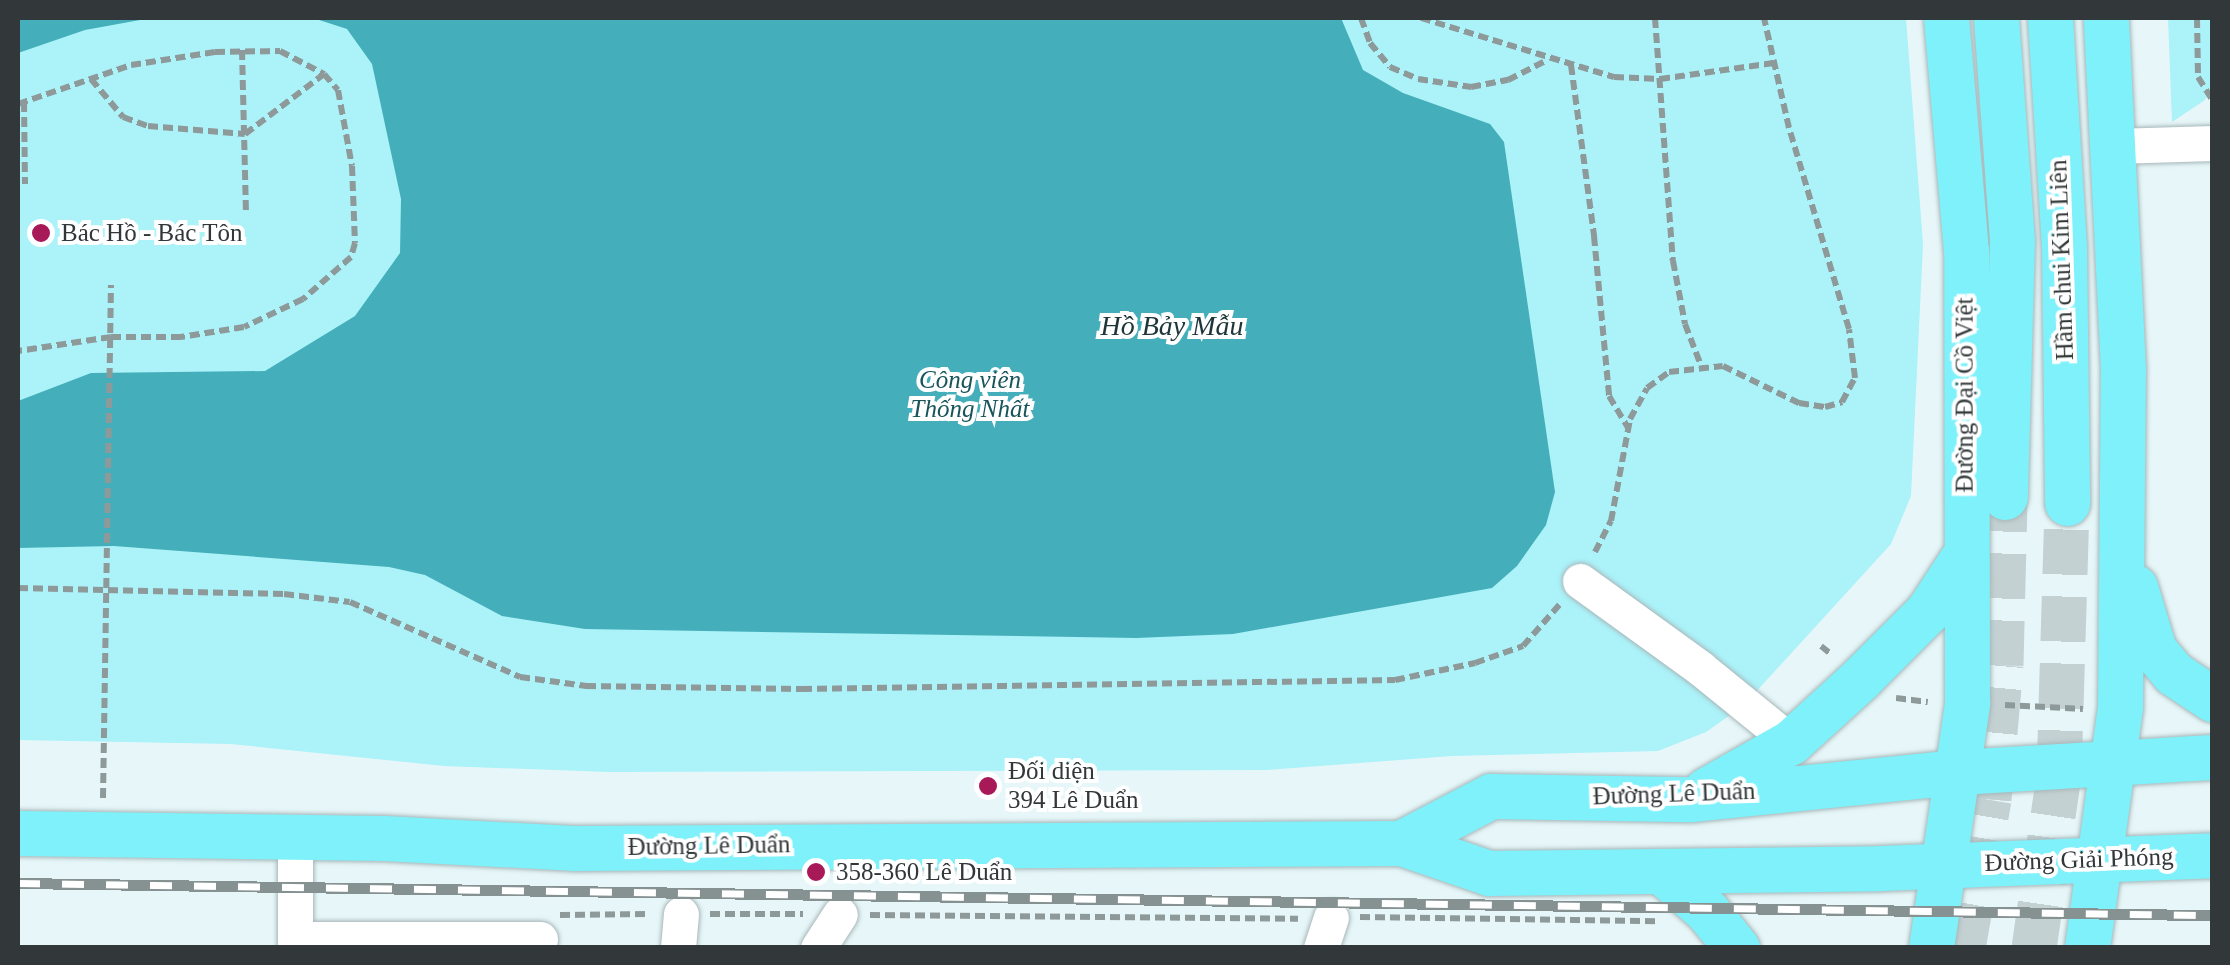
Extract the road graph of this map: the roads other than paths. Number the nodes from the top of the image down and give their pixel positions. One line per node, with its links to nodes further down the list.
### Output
1 (1946, 18): 10 (main road, Đường Đại Cồ Việt)
2 (1996, 18): 7 (main road, Hầm chui Kim Liên)
3 (2050, 18): 8 (main road, Hầm chui Kim Liên)
4 (2106, 18): 6 (main road)
5 (2212, 143): 6 (street)
6 (2115, 146): 9 (main road)
7 (2005, 498)
8 (2066, 503)
9 (2121, 516): 12 (main road); 15 (main road)
10 (1964, 556): 13 (main road); 16 (main road, Đường Đại Cồ Việt)
11 (1580, 581): 13 (street)
12 (2212, 699)
13 (1790, 742): 17 (main road)
14 (2212, 757): 15 (main road)
15 (2115, 765): 16 (main road); 22 (main road)
16 (1958, 772): 17 (main road, Đường Lê Duẩn); 23 (main road, Đường Đại Cồ Việt)
17 (1691, 799): 20 (main road, Đường Lê Duẩn)
18 (18, 834): 19 (main road, Đường Lê Duẩn)
19 (294, 836): 20 (main road, Đường Lê Duẩn); 28 (street)
20 (1401, 843): 24 (main road, Đường Lê Duẩn)
21 (2212, 855): 22 (main road, Đường Giải Phóng)
22 (2101, 862): 23 (main road, Đường Giải Phóng); 31 (main road)
23 (1945, 866): 24 (main road, Đường Lê Duẩn); 30 (main road, Đường Đại Cồ Việt)
24 (1661, 870): 27 (main road)
25 (840, 914): 29 (street)
26 (541, 934): 28 (street)
27 (1727, 935)
28 (294, 943)
29 (818, 948)
30 (1931, 948)
31 (2086, 948)

